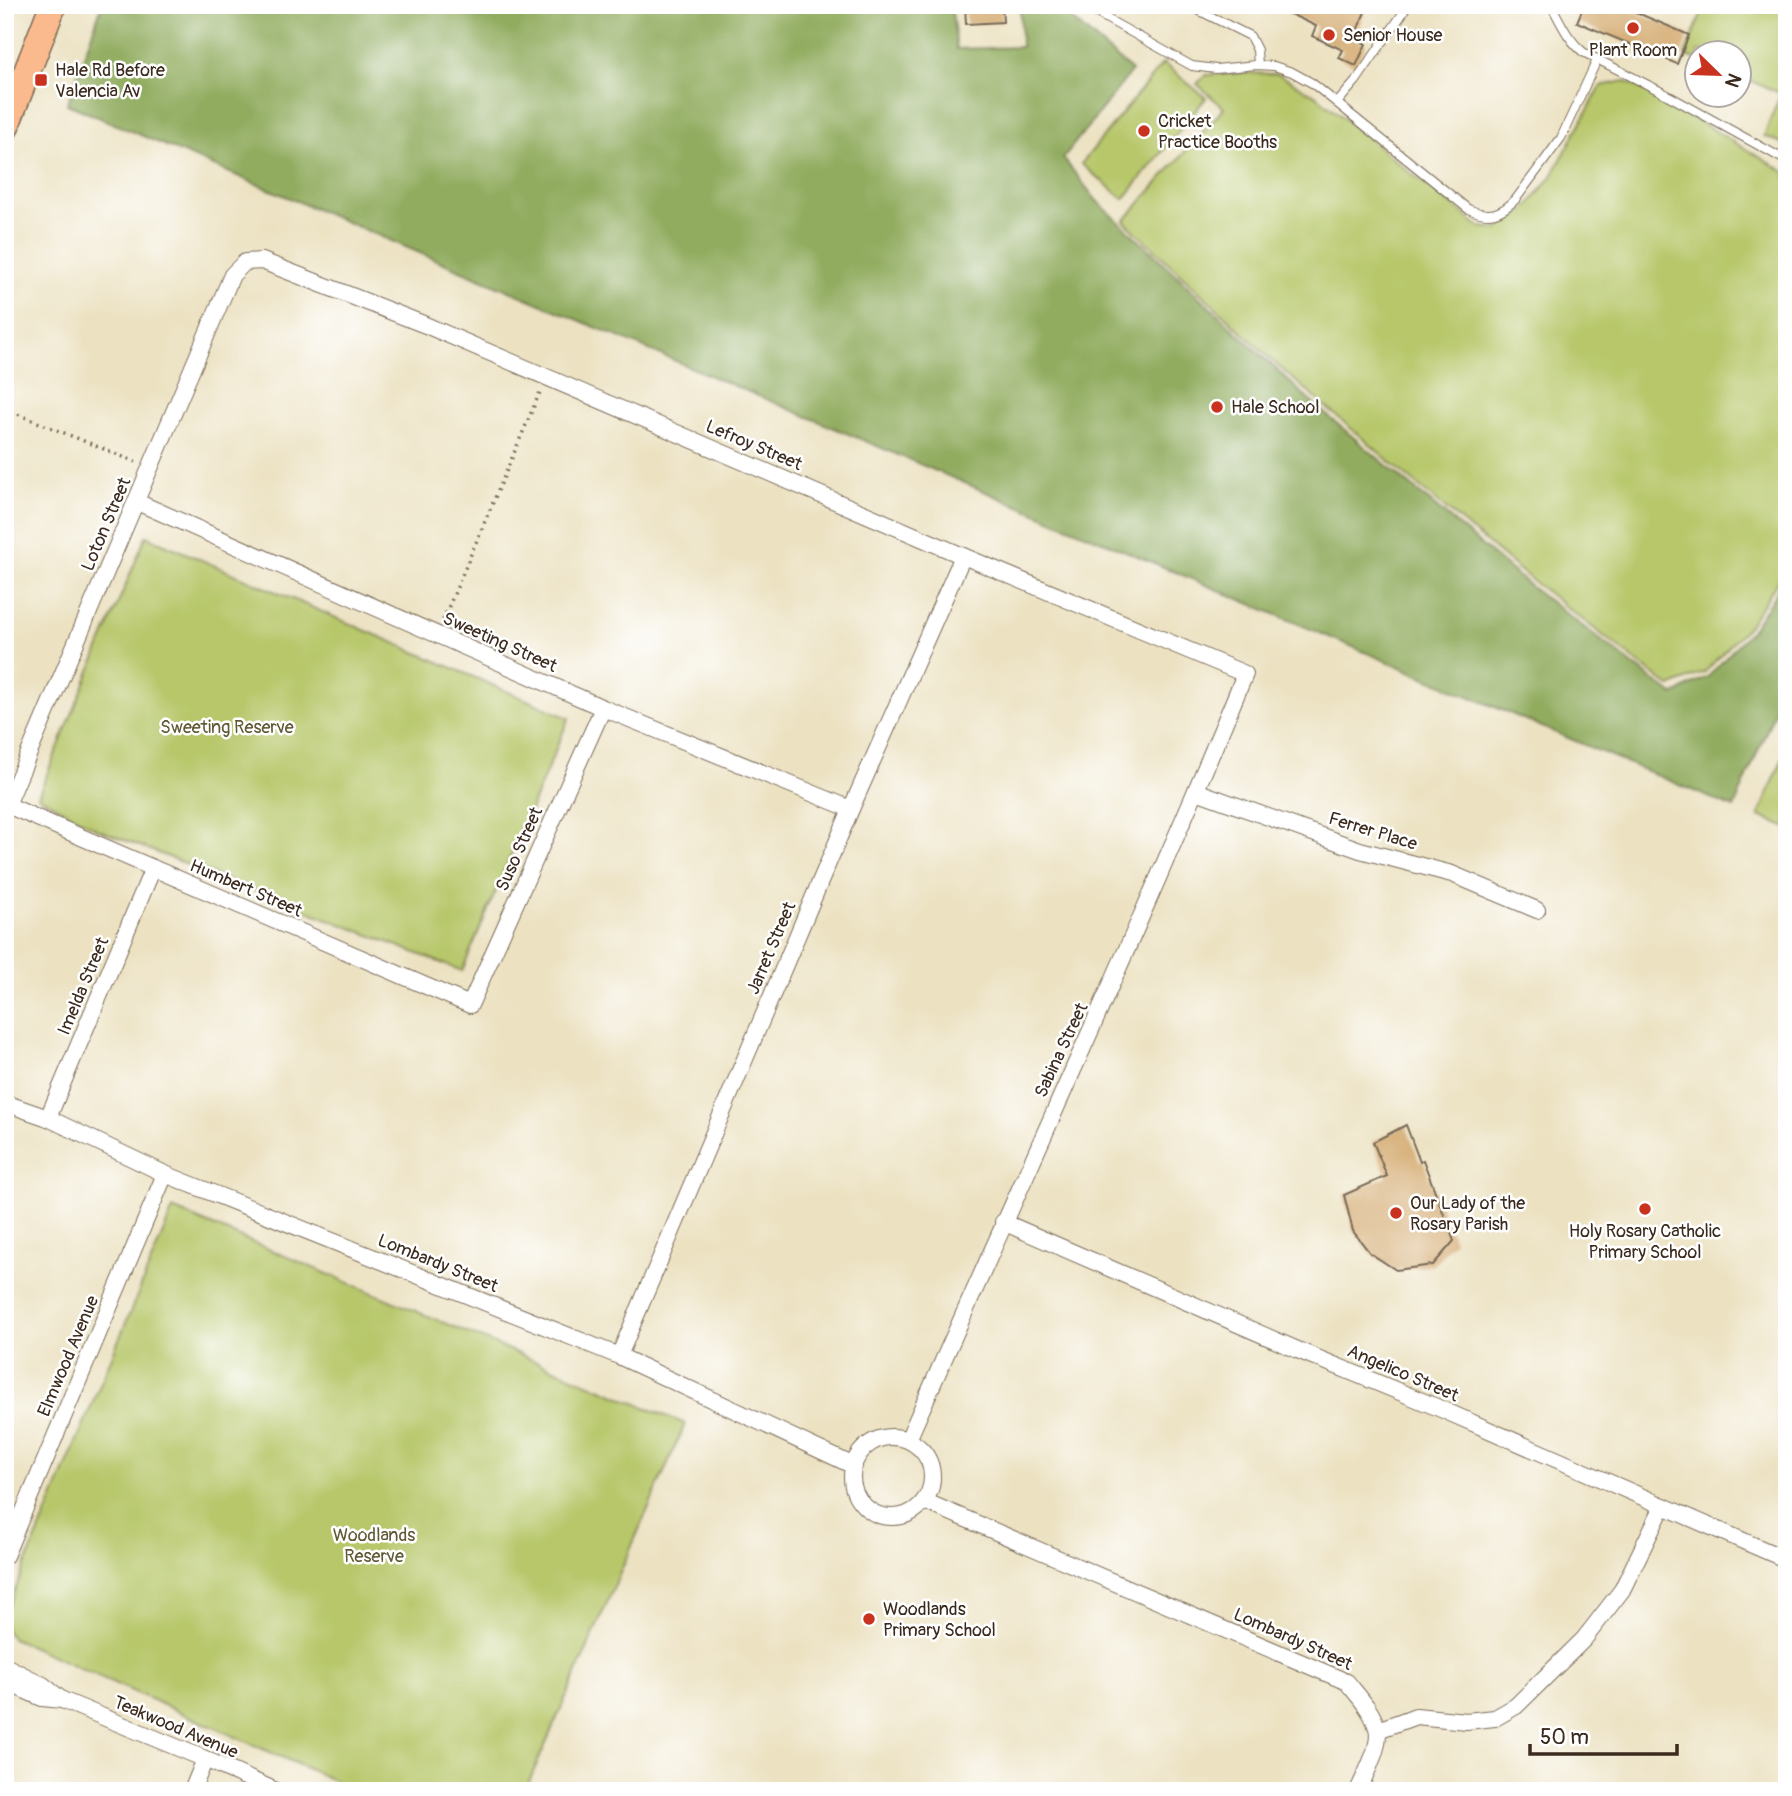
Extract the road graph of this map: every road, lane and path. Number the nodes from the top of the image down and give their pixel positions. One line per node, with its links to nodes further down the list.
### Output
1 (53, 5): 9 (main road)
2 (1082, 5): 7 (lane)
3 (1188, 5): 7 (lane)
4 (1406, 5): 8 (lane)
5 (1551, 5): 6 (lane)
6 (1597, 60): 8 (lane); 10 (lane)
7 (1258, 65): 8 (lane)
8 (1337, 103)
9 (5, 128)
10 (1787, 161)
11 (245, 262): 12 (street, Lefroy Street); 14 (street, Loton Street)
12 (545, 376): 16 (street, Lefroy Street); 17 (path)
13 (5, 409): 14 (path)
14 (151, 468): 15 (street, Loton Street)
15 (137, 502): 17 (street, Sweeting Street); 21 (street, Loton Street)
16 (963, 555): 18 (street, Lefroy Street); 22 (street, Jarret Street)
17 (437, 635): 19 (street, Sweeting Street)
18 (1245, 674): 20 (street, Sabina Street)
19 (603, 708): 22 (street, Sweeting Street); 25 (street, Suso Street)
20 (1196, 791): 24 (street, Ferrer Place); 29 (street, Sabina Street)
21 (8, 805): 23 (street, Humbert Street)
22 (851, 809): 30 (street, Jarret Street)
23 (153, 868): 25 (street, Humbert Street); 27 (street, Imelda Street)
24 (1537, 910)
25 (470, 1005)
26 (5, 1103): 27 (street, Lombardy Street)
27 (48, 1118): 28 (street, Lombardy Street)
28 (165, 1174): 30 (street, Lombardy Street); 35 (street, Elmwood Avenue)
29 (1003, 1222): 31 (street, Sabina Street); 34 (street, Angelico Street)
30 (619, 1356): 32 (street, Lombardy Street)
31 (908, 1440): 32 (street); 33 (street)
32 (854, 1466): 33 (street)
33 (925, 1501): 40 (street, Lombardy Street)
34 (1663, 1506): 36 (street, Angelico Street); 40 (street)
35 (6, 1554)
36 (1787, 1560)
37 (5, 1666): 39 (street, Teakwood Avenue)
38 (5, 1685): 39 (street, Teakwood Avenue)
39 (62, 1700): 41 (street, Teakwood Avenue)
40 (1378, 1730): 44 (street)
41 (205, 1759): 42 (street); 43 (street, Teakwood Avenue)
42 (191, 1791)
43 (276, 1791)
44 (1358, 1791)

